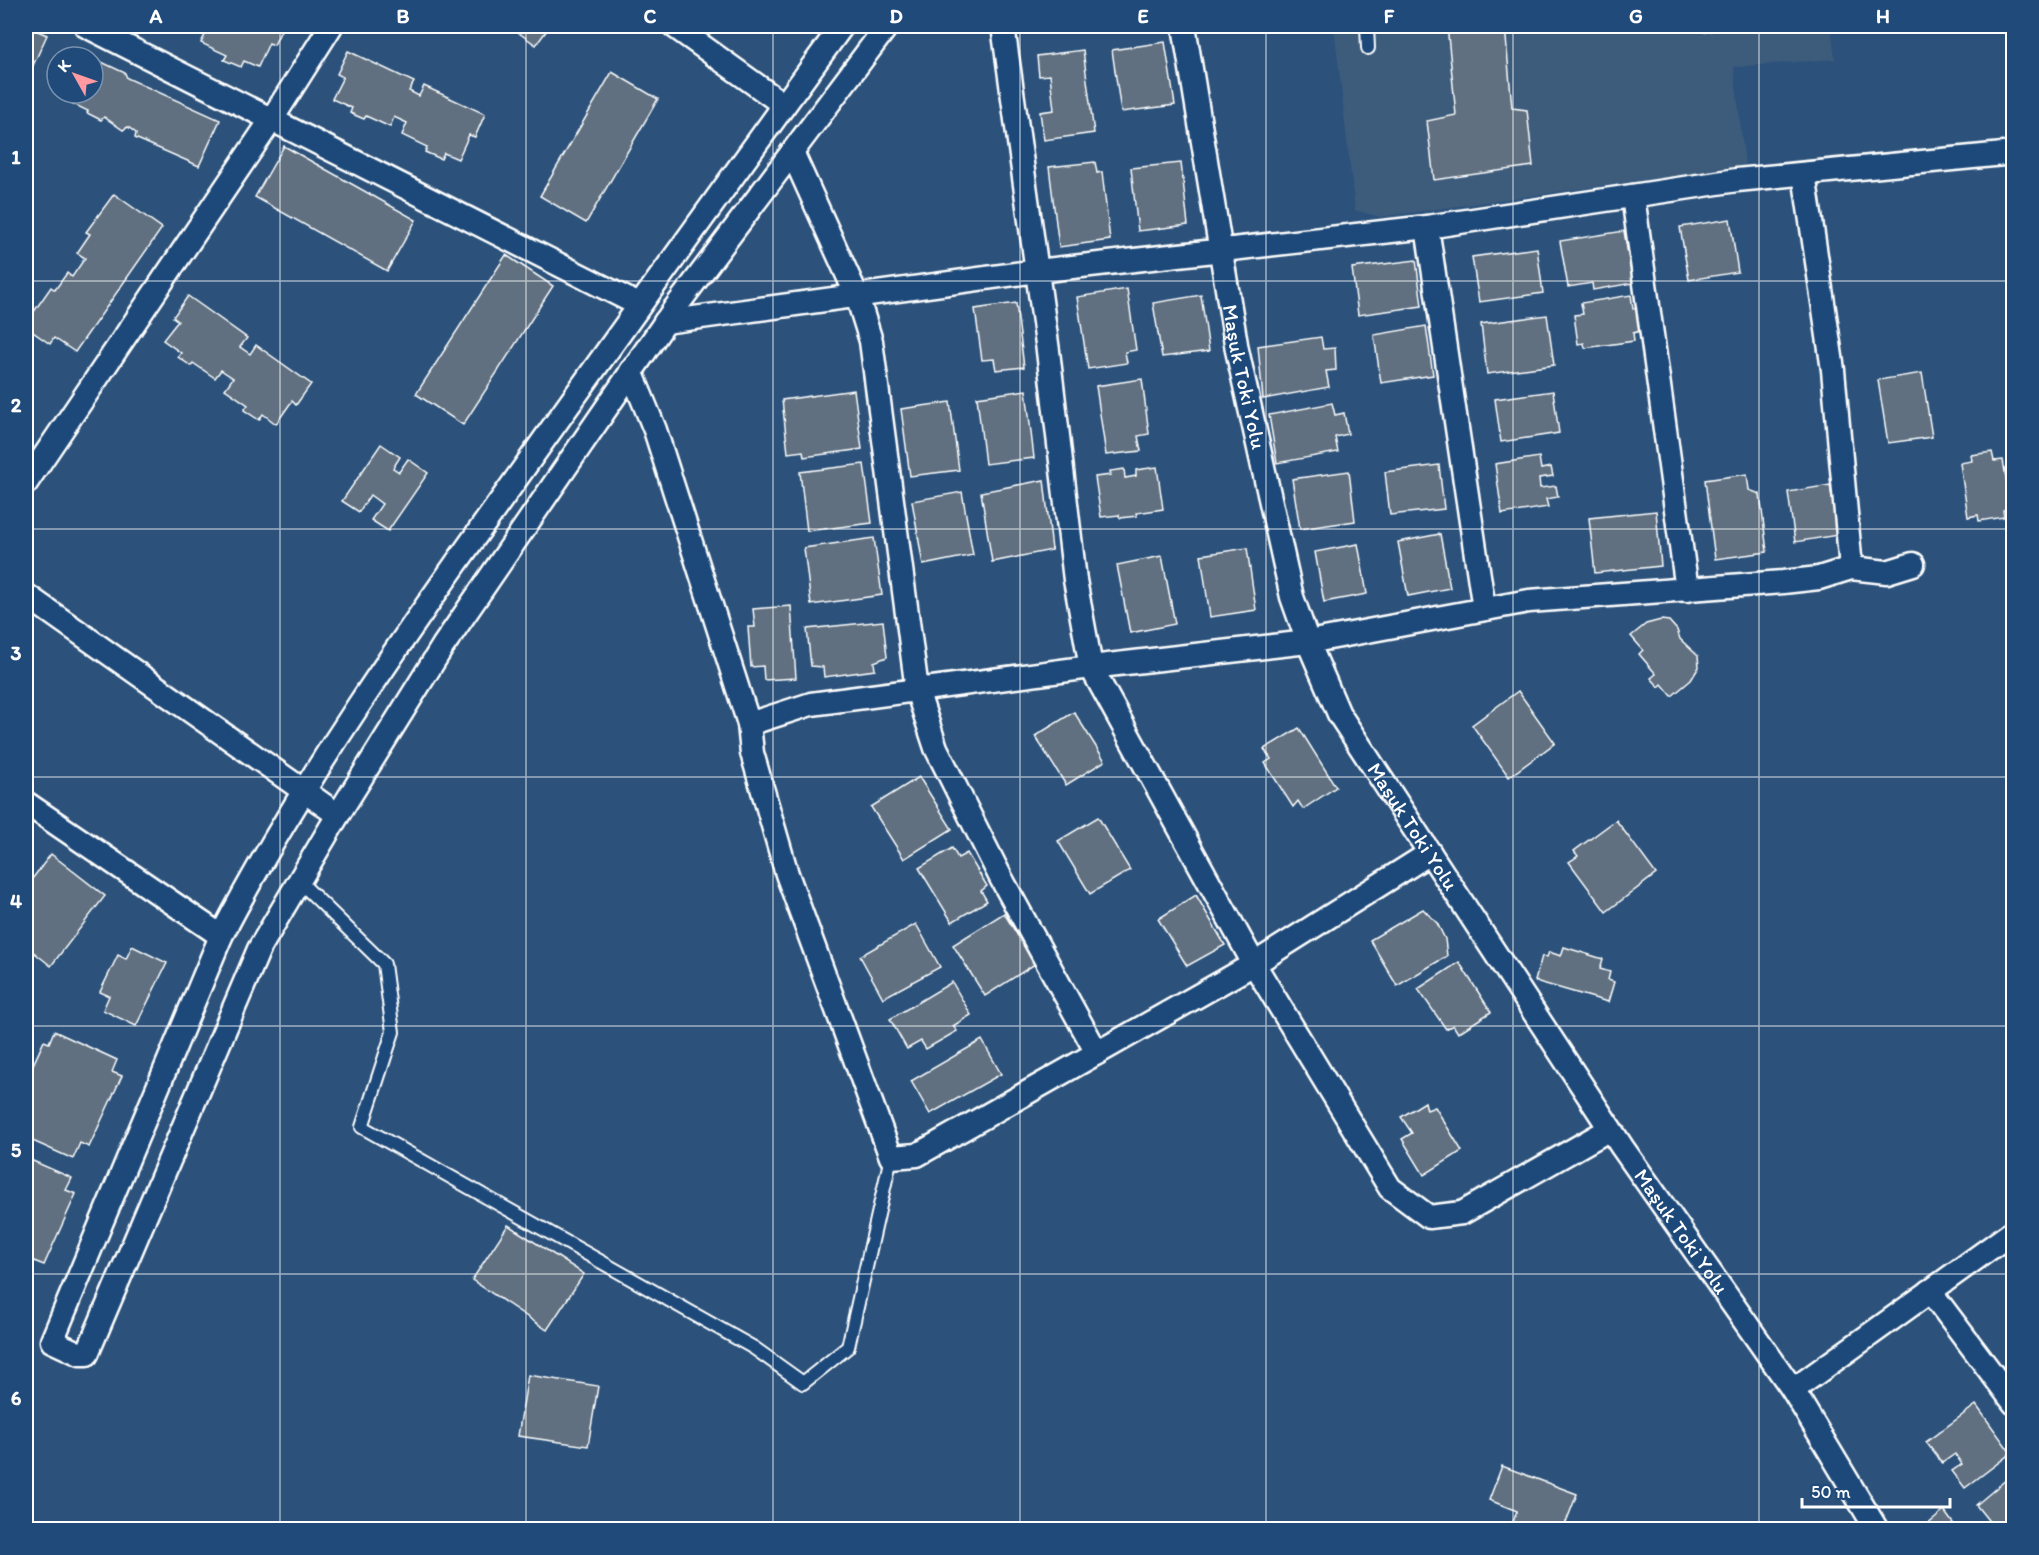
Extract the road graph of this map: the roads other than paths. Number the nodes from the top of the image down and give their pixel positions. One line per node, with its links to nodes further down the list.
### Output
1 (86, 26): 11 (street)
2 (331, 26): 11 (street)
3 (674, 26): 10 (street)
4 (842, 26): 10 (street)
5 (886, 26): 12 (street)
6 (1003, 26): 18 (street)
7 (1184, 26): 17 (street, Maşuk Toki Yolu)
8 (1367, 26): 9 (lane)
9 (1368, 48)
10 (784, 105): 20 (street)
11 (272, 119): 20 (street); 23 (street)
12 (792, 152): 19 (street); 21 (street)
13 (2013, 153): 14 (street)
14 (1804, 174): 15 (street); 25 (street)
15 (1633, 196): 16 (street); 26 (street)
16 (1427, 227): 17 (street); 28 (street)
17 (1220, 249): 18 (street); 29 (street, Maşuk Toki Yolu)
18 (1037, 271): 19 (street); 30 (street)
19 (857, 296): 21 (street); 31 (street)
20 (639, 305): 33 (street)
21 (665, 322): 22 (street)
22 (632, 371): 32 (street); 35 (street)
23 (26, 483)
24 (1913, 564): 25 (street)
25 (1851, 568): 26 (street)
26 (1687, 590): 28 (street)
27 (26, 595): 33 (street)
28 (1484, 609): 29 (street)
29 (1308, 642): 30 (street); 36 (street, Maşuk Toki Yolu)
30 (1090, 667): 31 (street); 39 (street)
31 (917, 690): 32 (street); 40 (street)
32 (749, 724): 42 (street)
33 (304, 791): 35 (street); 38 (street)
34 (26, 803): 38 (street)
35 (338, 815): 37 (street)
36 (1430, 853): 39 (street); 41 (street, Maşuk Toki Yolu)
37 (299, 881): 38 (street); 42 (lane)
38 (221, 936)
39 (1254, 964): 40 (street); 41 (street)
40 (1097, 1053): 42 (street)
41 (1610, 1129): 45 (street, Maşuk Toki Yolu)
42 (891, 1157)
43 (2013, 1231): 44 (street)
44 (1930, 1291): 45 (street); 46 (street)
45 (1792, 1390): 47 (street, Maşuk Toki Yolu)
46 (2013, 1403)
47 (1877, 1530)

